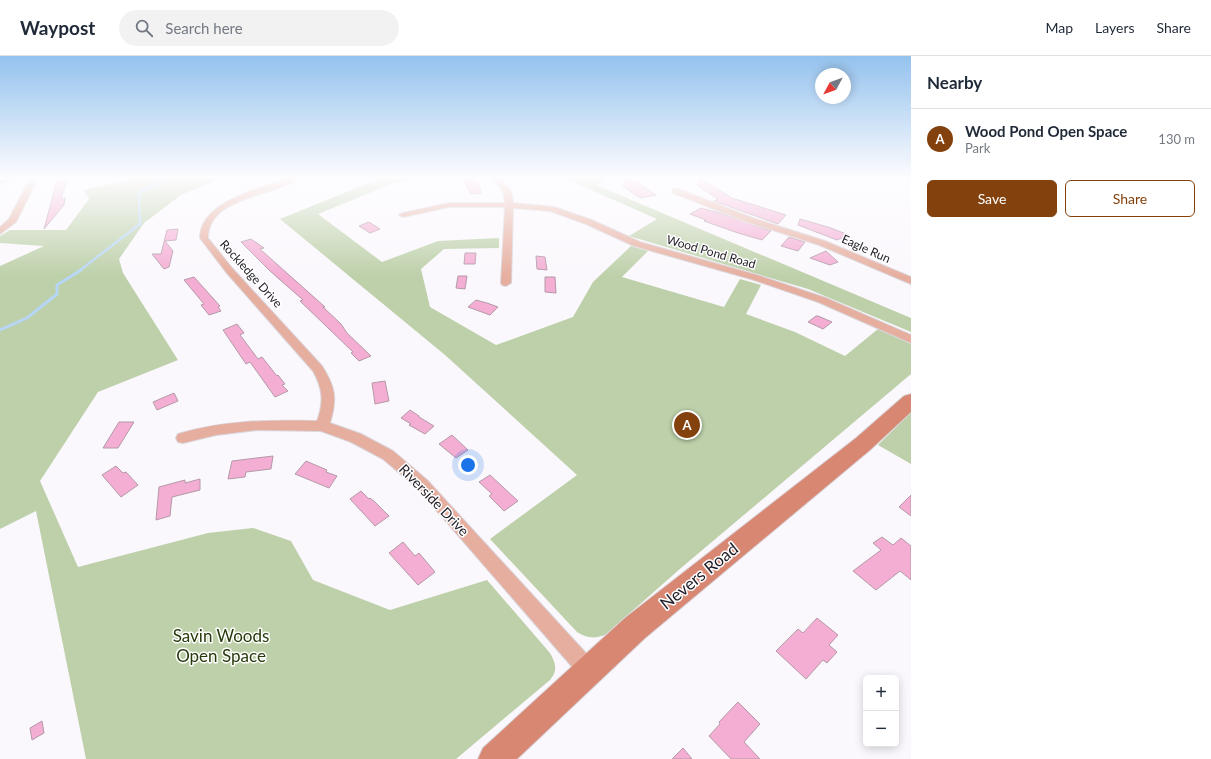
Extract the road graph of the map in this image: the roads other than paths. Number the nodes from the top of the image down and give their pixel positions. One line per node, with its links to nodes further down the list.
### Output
1 (18, 211): 8 (street)
2 (218, 211): 13 (street, Rockledge Drive)
3 (422, 211): 7 (street, Wood Pond Road)
4 (509, 211): 10 (street)
5 (555, 211): 11 (street, Wood Pond Road)
6 (727, 211): 9 (street, Eagle Run)
7 (403, 215)
8 (0, 231)
9 (911, 281)
10 (506, 284)
11 (911, 339)
12 (911, 401): 15 (street, Nevers Road)
13 (322, 426): 14 (street, Riverside Drive); 15 (street, Riverside Drive)
14 (183, 438)
15 (588, 670): 16 (street, Nevers Road)
16 (494, 759)

